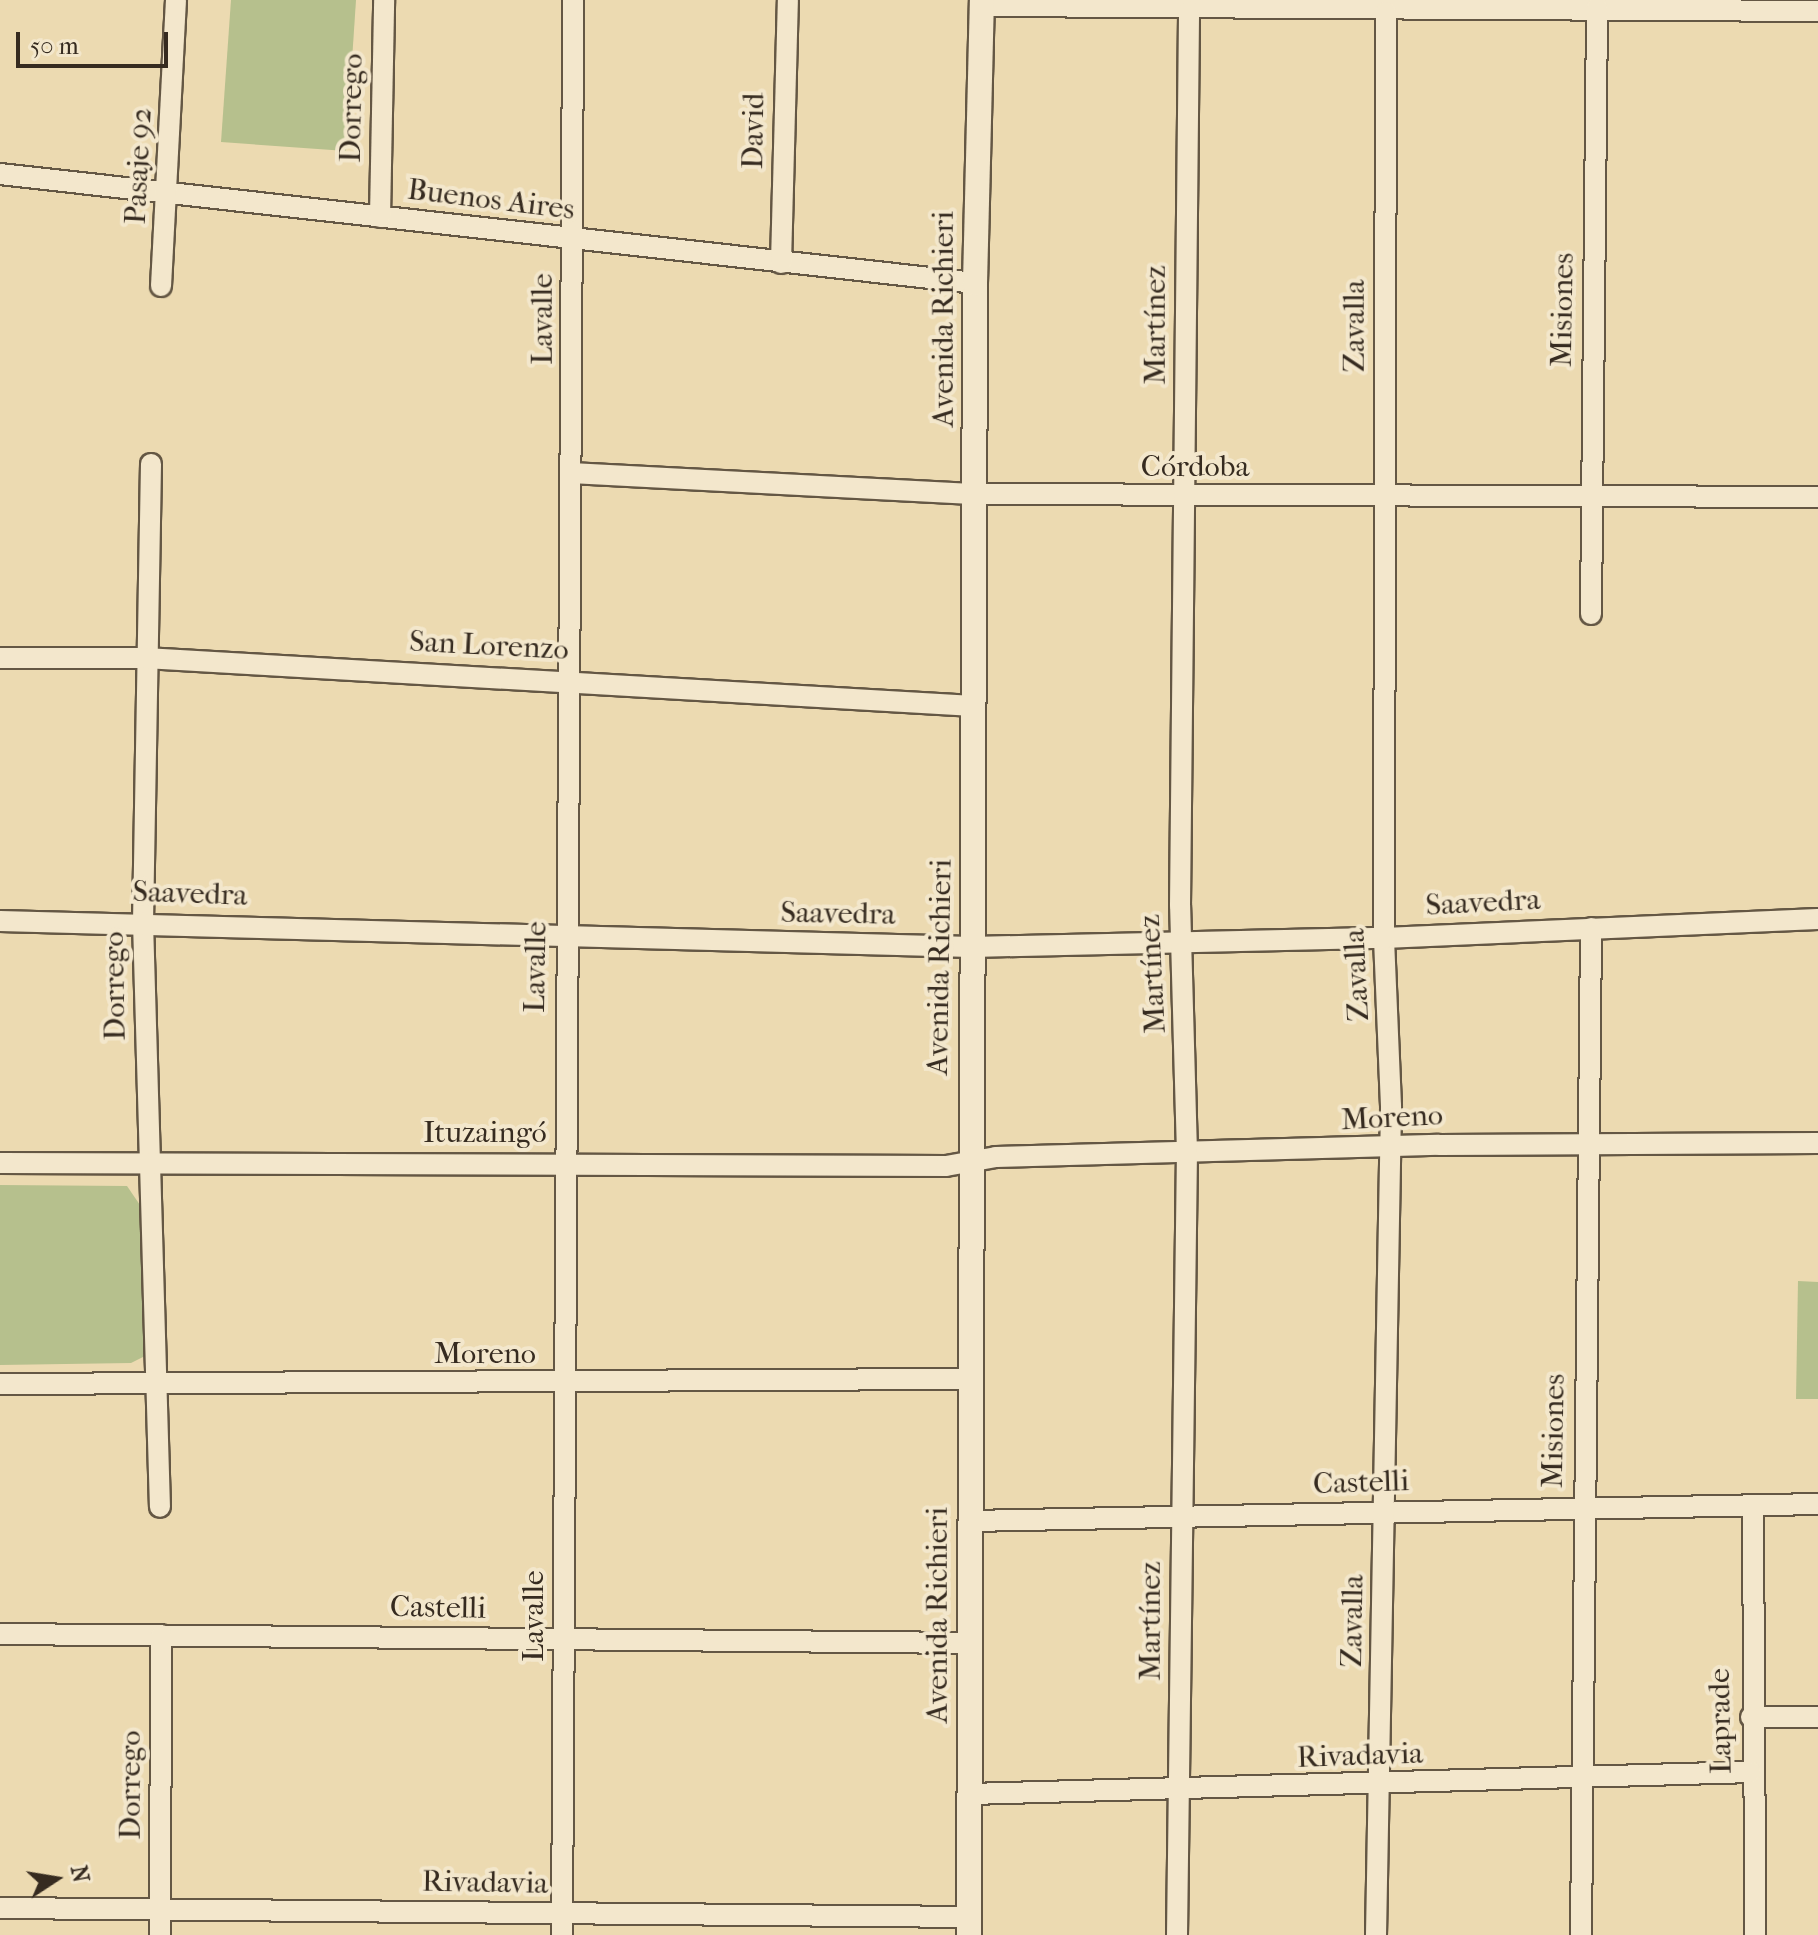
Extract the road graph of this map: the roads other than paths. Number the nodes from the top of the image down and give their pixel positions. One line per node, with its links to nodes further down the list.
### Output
1 (176, 0): 11 (street, Pasaje 92)
2 (384, 0): 12 (street, Dorrego)
3 (573, 0): 13 (street, Lavalle)
4 (788, 0): 14 (street, David)
5 (982, 3): 7 (street); 15 (street, Avenida Richieri)
6 (1597, 7): 8 (street); 9 (street); 23 (street, Misiones)
7 (1189, 11): 9 (street); 20 (street, Martínez)
8 (1818, 11)
9 (1386, 12): 21 (street, Zavalla)
10 (0, 174): 11 (street, Buenos Aires)
11 (170, 193): 12 (street, Buenos Aires); 16 (street, Pasaje 92)
12 (380, 217): 13 (street, Buenos Aires)
13 (573, 240): 14 (street, Buenos Aires); 18 (street, Lavalle)
14 (781, 263): 15 (street, Buenos Aires)
15 (975, 283): 19 (street, Avenida Richieri)
16 (161, 286)
17 (151, 464): 26 (street, Dorrego)
18 (571, 473): 19 (street, Córdoba); 27 (street, Lavalle)
19 (976, 494): 20 (street, Córdoba); 28 (street, Avenida Richieri)
20 (1185, 497): 21 (street, Córdoba); 35 (street, Martínez)
21 (1384, 497): 23 (street, Córdoba); 34 (street, Zavalla)
22 (1818, 497): 23 (street, Córdoba)
23 (1590, 498): 24 (street, Misiones)
24 (1591, 614)
25 (0, 658): 26 (street, San Lorenzo)
26 (145, 658): 27 (street, San Lorenzo); 31 (street, Dorrego)
27 (571, 680): 28 (street, San Lorenzo); 33 (street, Lavalle)
28 (974, 706): 36 (street, Avenida Richieri)
29 (1818, 919): 32 (street, Saavedra)
30 (0, 921): 31 (street, Saavedra)
31 (143, 922): 33 (street, Saavedra); 42 (street, Dorrego)
32 (1591, 928): 34 (street, Saavedra); 38 (street, Misiones)
33 (566, 938): 36 (street, Saavedra); 43 (street, Lavalle)
34 (1384, 938): 35 (street, Saavedra); 39 (street, Zavalla)
35 (1182, 941): 36 (street, Saavedra); 40 (street, Martínez)
36 (972, 947): 44 (street, Avenida Richieri)
37 (1818, 1143): 38 (street, Moreno)
38 (1591, 1144): 39 (street, Moreno); 52 (street, Misiones)
39 (1389, 1150): 40 (street, Moreno); 53 (street, Zavalla)
40 (1187, 1153): 44 (street, Moreno); 54 (street, Martínez)
41 (0, 1163): 42 (street, Ituzaingó)
42 (149, 1163): 43 (street, Ituzaingó); 48 (street, Dorrego)
43 (564, 1163): 44 (street, Ituzaingó); 46 (street, Lavalle)
44 (969, 1163): 45 (street, Avenida Richieri)
45 (970, 1379): 46 (street, Moreno); 55 (street, Avenida Richieri)
46 (562, 1383): 48 (street, Moreno); 58 (street, Lavalle)
47 (0, 1384): 48 (street, Moreno)
48 (156, 1384): 51 (street, Dorrego)
49 (1818, 1504): 50 (street, Castelli)
50 (1753, 1506): 52 (street, Castelli); 60 (street, Laprade)
51 (160, 1507)
52 (1582, 1508): 53 (street, Castelli); 63 (street, Misiones)
53 (1385, 1512): 54 (street, Castelli); 64 (street, Zavalla)
54 (1181, 1518): 55 (street, Castelli); 65 (street, Martínez)
55 (971, 1521): 59 (street, Avenida Richieri)
56 (0, 1634): 57 (street, Castelli)
57 (161, 1635): 58 (street, Castelli); 68 (street, Dorrego)
58 (564, 1639): 59 (street, Castelli); 69 (street, Lavalle)
59 (970, 1643): 66 (street, Avenida Richieri)
60 (1751, 1717): 61 (street); 62 (street, Laprade)
61 (1818, 1717)
62 (1751, 1772): 63 (street, Rivadavia); 76 (street, Laprade)
63 (1582, 1777): 64 (street, Rivadavia); 75 (street, Misiones)
64 (1378, 1786): 65 (street, Rivadavia); 74 (street, Zavalla)
65 (1179, 1791): 66 (street, Rivadavia); 73 (street, Martínez)
66 (970, 1794): 70 (street, Avenida Richieri)
67 (0, 1908): 68 (street, Rivadavia)
68 (160, 1910): 69 (street, Rivadavia); 71 (street, Dorrego)
69 (563, 1914): 70 (street, Rivadavia); 72 (street, Lavalle)
70 (969, 1926)
71 (160, 1935)
72 (562, 1935)
73 (1177, 1935)
74 (1376, 1935)
75 (1581, 1935)
76 (1755, 1935)

